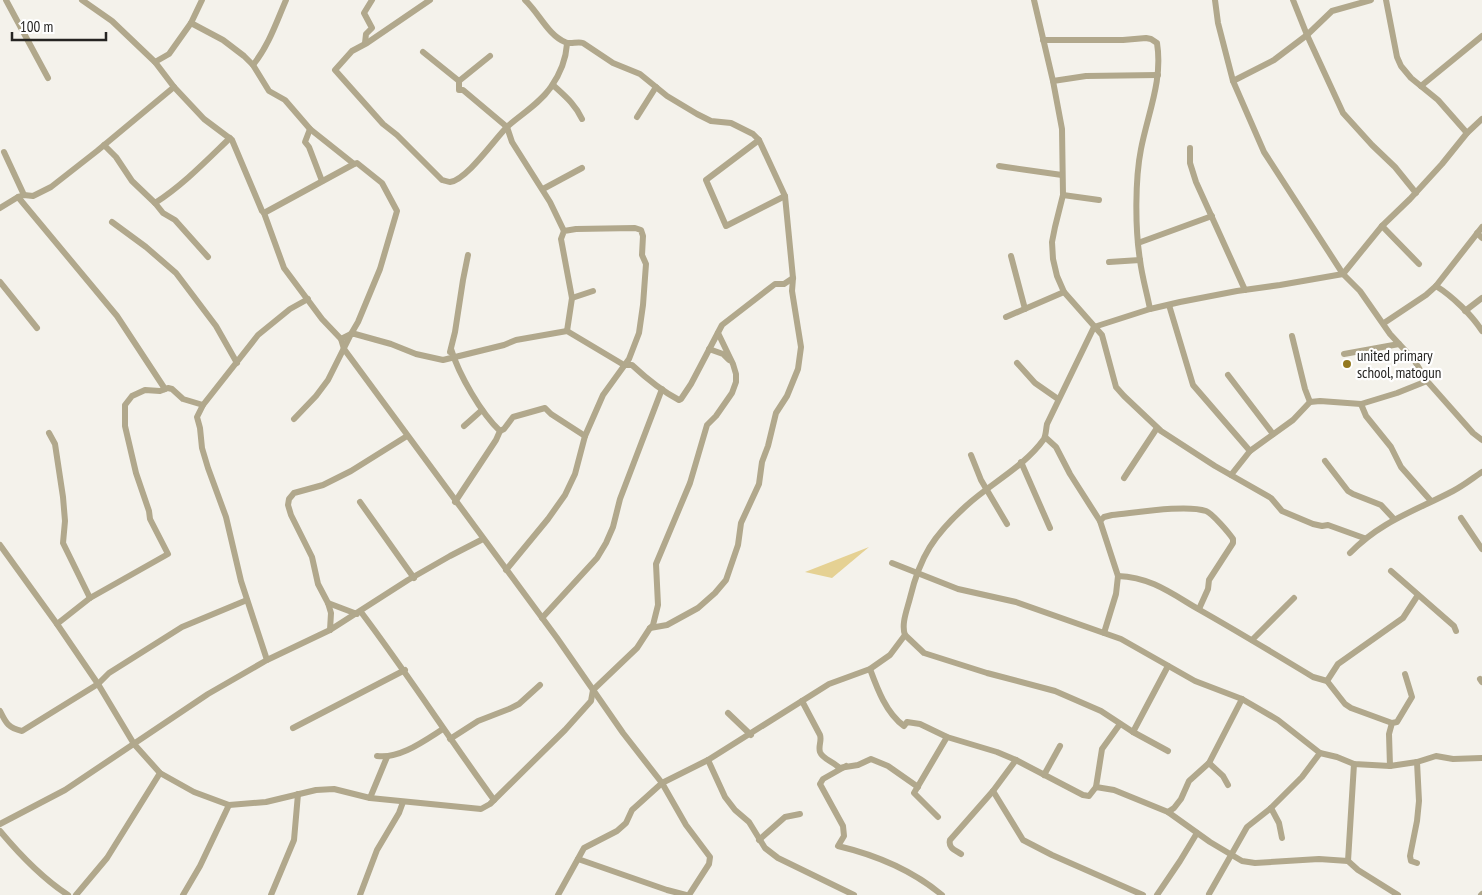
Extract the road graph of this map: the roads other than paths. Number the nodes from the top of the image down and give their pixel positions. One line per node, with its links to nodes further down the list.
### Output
1 (5, 0): 12 (street); 25 (street)
2 (202, 0): 14 (street)
3 (286, 0): 23 (street)
4 (372, 0): 18 (street)
5 (430, 0): 18 (street)
6 (525, 0): 19 (street)
7 (1034, 0): 17 (street)
8 (1215, 0): 28 (street)
9 (1293, 0): 15 (street)
10 (1371, 0): 15 (street)
11 (1386, 0): 30 (street)
12 (0, 1)
13 (86, 1): 22 (street)
14 (191, 23): 22 (street); 23 (street)
15 (1307, 34): 28 (street); 50 (street)
16 (1482, 36): 30 (street)
17 (1043, 40): 24 (street); 26 (street)
18 (365, 43): 36 (street)
19 (567, 44): 29 (street); 32 (street)
20 (423, 52): 27 (street)
21 (490, 56): 27 (street)
22 (155, 62): 31 (street)
23 (253, 65): 37 (street)
24 (1158, 75): 26 (street); 65 (street)
25 (48, 78)
26 (1053, 80): 47 (street)
27 (459, 81): 36 (street)
28 (1233, 81): 72 (street)
29 (553, 85): 34 (street); 36 (street)
30 (1421, 86): 38 (street)
31 (174, 87): 39 (street); 41 (street)
32 (656, 87): 33 (street); 40 (street)
33 (637, 117)
34 (582, 119)
35 (1482, 119): 38 (street)
36 (507, 127): 49 (street)
37 (310, 129): 44 (street); 48 (street)
38 (1467, 133): 50 (street)
39 (230, 138): 55 (street); 57 (street)
40 (759, 140): 53 (street); 53 (street)
41 (104, 145): 52 (street); 55 (street)
42 (1190, 148): 58 (street)
43 (4, 152): 52 (street)
44 (354, 164): 48 (street); 93 (street)
45 (999, 166): 47 (street)
46 (582, 168): 49 (street)
47 (1062, 175): 51 (street)
48 (322, 181): 57 (street)
49 (543, 189): 62 (street)
50 (1416, 193): 60 (street)
51 (1063, 195): 54 (street); 78 (street)
52 (21, 196): 56 (street); 110 (street)
53 (785, 196): 73 (street)
54 (1099, 200)
55 (155, 203): 68 (street)
56 (0, 208)
57 (264, 213): 81 (street)
58 (1212, 216): 65 (street); 76 (street)
59 (112, 222): 103 (street)
60 (1382, 226): 71 (street); 72 (street)
61 (1482, 227): 63 (street)
62 (564, 231): 79 (street); 105 (street)
63 (1477, 233): 64 (street); 75 (street)
64 (1482, 238)
65 (1138, 243): 69 (street)
66 (468, 255): 99 (street)
67 (1011, 256): 83 (street)
68 (208, 257)
69 (1140, 260): 70 (street); 84 (street)
70 (1109, 262)
71 (1419, 264)
72 (1343, 274): 76 (street); 87 (street)
73 (794, 278): 92 (street); 164 (street)
74 (0, 282): 89 (street)
75 (1436, 286): 85 (street); 87 (street)
76 (1244, 290): 82 (street)
77 (593, 291): 79 (street)
78 (1064, 292): 83 (street); 88 (street)
79 (572, 298): 90 (street)
80 (1482, 298): 85 (street)
81 (308, 299): 95 (street); 103 (street)
82 (1169, 305): 84 (street); 128 (street)
83 (1025, 309): 86 (street)
84 (1150, 309): 88 (street)
85 (1465, 311): 91 (street)
86 (1006, 317)
87 (1384, 323): 96 (street)
88 (1094, 327): 111 (street); 120 (street)
89 (37, 328)
90 (567, 331): 101 (street); 105 (street)
91 (1482, 331)
92 (718, 333): 98 (street); 106 (street)
93 (350, 334): 95 (street); 97 (street); 102 (street)
94 (1292, 336): 113 (street)
95 (340, 339): 97 (street)
96 (1399, 344): 100 (street); 108 (street)
97 (344, 349): 118 (street); 124 (street)
98 (709, 349): 106 (street); 109 (street)
99 (452, 350): 101 (street); 102 (street)
100 (1344, 354)
101 (454, 358): 102 (street); 116 (street)
102 (444, 360)
103 (237, 363): 115 (street)
104 (1017, 363): 111 (street)
105 (624, 365): 109 (street); 125 (street)
106 (734, 365): 164 (street)
107 (1228, 374): 123 (street)
108 (1427, 381): 114 (street); 127 (street)
109 (662, 388): 162 (street)
110 (165, 389): 112 (street); 156 (street)
111 (1058, 399): 126 (street)
112 (195, 402): 115 (street); 117 (street)
113 (1310, 402): 114 (street); 123 (street)
114 (1361, 404): 136 (street)
115 (203, 405): 117 (street)
116 (482, 410): 119 (street); 121 (street)
117 (198, 412): 158 (street)
118 (294, 419)
119 (464, 426)
120 (1157, 428): 133 (street); 134 (street)
121 (500, 431): 125 (street); 138 (street)
122 (49, 433): 156 (street)
123 (1273, 434): 128 (street)
124 (407, 436): 138 (street); 159 (street)
125 (585, 436): 150 (street)
126 (1045, 437): 131 (street); 141 (street)
127 (1482, 440)
128 (1250, 451): 133 (street)
129 (971, 455): 135 (street)
130 (1325, 461): 140 (street)
131 (1021, 462): 135 (street); 143 (street)
132 (1482, 472): 136 (street)
133 (1231, 475): 144 (street)
134 (1124, 478)
135 (987, 489): 142 (street); 152 (street)
136 (1431, 501): 140 (street)
137 (360, 502): 154 (street)
138 (455, 502): 145 (street)
139 (1461, 518): 147 (street)
140 (1394, 519): 144 (street)
141 (1100, 521): 153 (street); 160 (street)
142 (1007, 524)
143 (1050, 528)
144 (1364, 538): 148 (street)
145 (483, 539): 150 (street); 154 (street)
146 (0, 545): 163 (street)
147 (1482, 548)
148 (1350, 553)
149 (892, 563): 152 (street)
150 (506, 570): 162 (street)
151 (1391, 571): 155 (street)
152 (917, 572): 167 (street); 168 (street)
153 (1118, 576): 160 (street); 167 (street)
154 (414, 578): 161 (street)
155 (1418, 595): 166 (street); 175 (street)
156 (90, 598): 163 (street)
157 (1294, 598): 169 (street)
158 (247, 600): 170 (street); 176 (street)
159 (328, 603): 161 (street); 165 (street)
160 (1199, 609): 169 (street)
161 (359, 613): 165 (street); 173 (street)
162 (542, 618): 178 (street)
163 (57, 624): 176 (street)
164 (650, 628): 178 (street)
165 (330, 630): 170 (street)
166 (1456, 631)
167 (1104, 633): 171 (street)
168 (905, 635): 172 (street); 184 (street)
169 (1252, 640): 175 (street)
170 (267, 660): 191 (street)
171 (1168, 666): 179 (street); 187 (street)
172 (870, 669): 180 (street); 189 (street)
173 (404, 670): 185 (street); 186 (street)
174 (1405, 674): 183 (street)
175 (1327, 681): 183 (street)
176 (98, 684): 181 (street); 191 (street)
177 (540, 685): 190 (street)
178 (593, 690): 207 (street); 214 (street)
179 (1242, 699): 194 (street); 200 (street)
180 (802, 701): 188 (street); 203 (street)
181 (0, 711)
182 (728, 713): 188 (street)
183 (1392, 723): 204 (street)
184 (1120, 724): 187 (street); 210 (street)
185 (294, 728)
186 (443, 729): 190 (street); 196 (street)
187 (1133, 732): 193 (street)
188 (751, 735): 198 (street)
189 (947, 737): 199 (street); 209 (street)
190 (450, 739): 214 (street)
191 (134, 744): 205 (street); 221 (street)
192 (1060, 746): 206 (street)
193 (1168, 751)
194 (1320, 753): 202 (street); 217 (street)
195 (377, 756): 196 (street)
196 (387, 757): 213 (street)
197 (1482, 758): 201 (street)
198 (708, 760): 207 (street); 225 (street)
199 (1016, 760): 206 (street); 211 (street)
200 (1209, 762): 208 (street); 218 (street)
201 (1417, 762): 204 (street); 230 (street)
202 (1354, 764): 204 (street); 229 (street)
203 (846, 766): 209 (street); 242 (street)
204 (1390, 766)
205 (160, 773): 216 (street); 235 (street)
206 (1044, 775): 210 (street)
207 (662, 783): 228 (street); 240 (street)
208 (1228, 785)
209 (918, 787): 220 (street)
210 (1096, 787): 218 (street)
211 (993, 791): 226 (street); 243 (street)
212 (298, 794): 213 (street); 216 (street); 237 (street)
213 (370, 798): 215 (street)
214 (494, 800): 215 (street)
215 (403, 802): 238 (street)
216 (229, 805): 236 (street)
217 (1271, 808): 224 (street); 227 (street)
218 (1168, 812): 223 (street)
219 (800, 814): 225 (street)
220 (938, 817)
221 (0, 824)
222 (0, 832): 231 (street)
223 (1198, 833): 227 (street); 244 (street)
224 (1282, 838)
225 (759, 840): 241 (street)
226 (961, 854)
227 (1231, 855): 229 (street); 232 (street)
228 (578, 859): 239 (street); 240 (street)
229 (1348, 861): 245 (street)
230 (1417, 863)
231 (57, 888): 233 (street); 234 (street)
232 (1208, 894)
233 (53, 895)
234 (68, 895)
235 (76, 895)
236 (183, 895)
237 (271, 895)
238 (360, 895)
239 (558, 895)
240 (688, 895)
241 (854, 895)
242 (942, 895)
243 (1143, 895)
244 (1157, 895)
245 (1398, 895)

